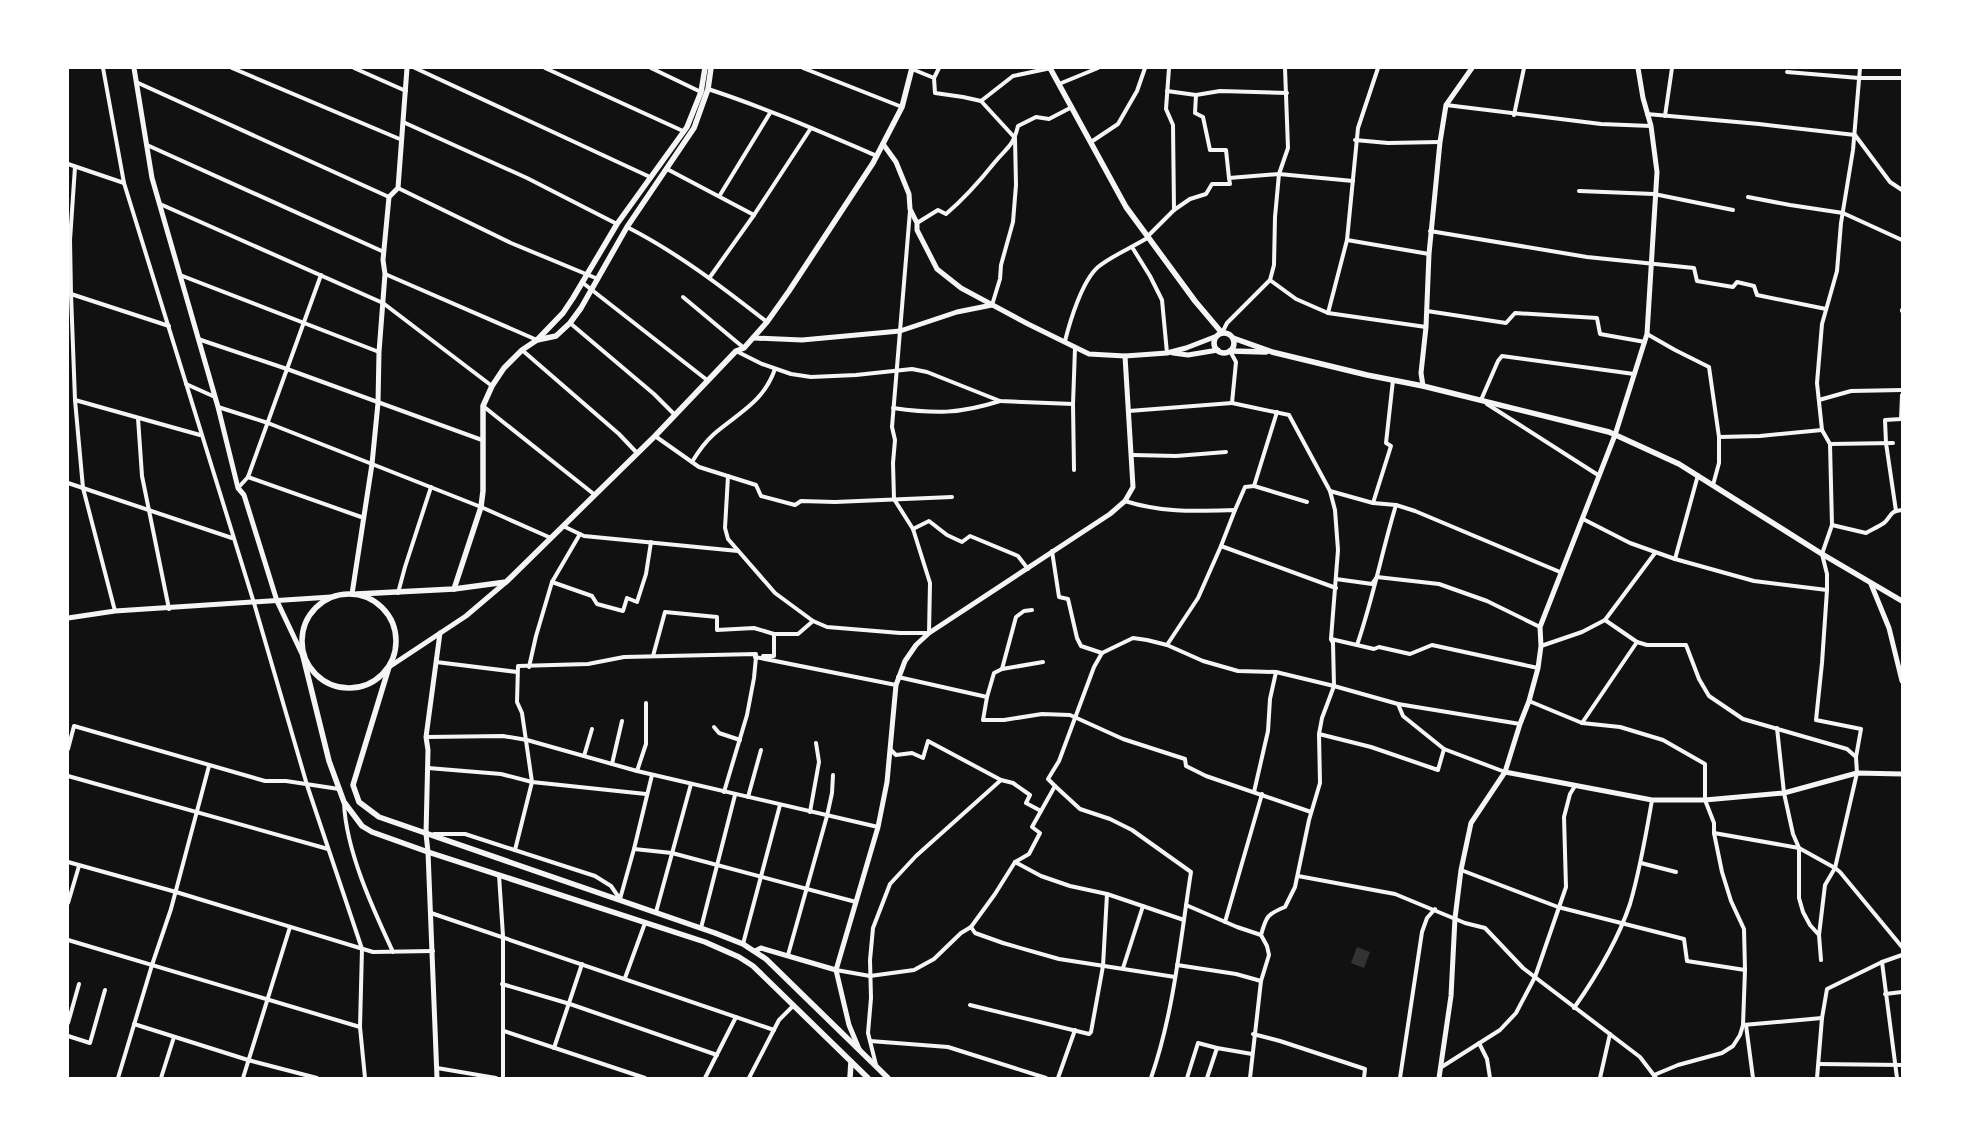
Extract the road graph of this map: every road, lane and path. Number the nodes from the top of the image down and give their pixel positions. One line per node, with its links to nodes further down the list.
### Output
1 (103, 68): 65 (street)
2 (134, 68): 29 (street)
3 (232, 68): 51 (street)
4 (354, 68): 32 (street)
5 (407, 68): 32 (street)
6 (415, 68): 62 (street)
7 (545, 68): 48 (street)
8 (651, 68): 34 (street)
9 (704, 68): 34 (main road)
10 (712, 68): 31 (main road)
11 (803, 68): 39 (street)
12 (912, 68): 26 (street); 39 (main road)
13 (939, 68): 26 (street)
14 (1050, 68): 30 (main road); 37 (street)
15 (1098, 68): 30 (street)
16 (1145, 68): 53 (street)
17 (1169, 68): 33 (street)
18 (1285, 68): 35 (street)
19 (1378, 68): 52 (street)
20 (1472, 68): 38 (street)
21 (1524, 68): 43 (street)
22 (1638, 68): 42 (street)
23 (1672, 68): 44 (street)
24 (1860, 68): 27 (street)
25 (1787, 72): 27 (street)
26 (934, 78): 37 (street)
27 (1859, 78): 28 (street); 49 (street)
28 (1902, 78)
29 (136, 82): 56 (street); 71 (street)
30 (1059, 84): 40 (main road)
31 (708, 89): 41 (street); 60 (main road)
32 (406, 91): 45 (street)
33 (1167, 91): 36 (street); 75 (street)
34 (701, 92): 48 (main road)
35 (1286, 93): 36 (street); 61 (street)
36 (1196, 95): 63 (street)
37 (981, 101): 50 (street)
38 (1446, 105): 43 (street); 54 (street)
39 (902, 107): 55 (main road)
40 (1072, 107): 50 (street); 53 (main road)
41 (770, 113): 47 (street); 70 (street)
42 (1647, 114): 44 (street); 46 (street)
43 (1514, 115): 46 (street)
44 (1665, 116): 49 (street)
45 (404, 122): 51 (street); 80 (street)
46 (1650, 126): 69 (street)
47 (811, 128): 57 (street); 78 (street)
48 (684, 131): 62 (main road)
49 (1855, 136): 67 (street); 77 (street)
50 (1015, 138): 79 (street); 103 (street)
51 (402, 140): 66 (street)
52 (1356, 140): 54 (street); 64 (street)
53 (1091, 142): 83 (main road)
54 (1440, 142): 82 (street)
55 (883, 144): 57 (main road); 74 (street)
56 (147, 145): 73 (street); 88 (street)
57 (877, 156): 107 (main road)
58 (68, 164): 59 (street)
59 (76, 167): 65 (street); 84 (street)
60 (667, 169): 70 (street); 81 (main road)
61 (1279, 174): 63 (street); 64 (street); 97 (street)
62 (650, 177): 80 (main road)
63 (1229, 178): 75 (street)
64 (1353, 181): 85 (street)
65 (124, 183): 110 (street)
66 (398, 188): 71 (street); 92 (street)
67 (1902, 190)
68 (1579, 191): 69 (street)
69 (1654, 194): 76 (street); 90 (street)
70 (720, 195): 78 (street)
71 (389, 197): 88 (street)
72 (1748, 197): 77 (street)
73 (160, 204): 93 (street); 94 (street)
74 (910, 209): 79 (street); 112 (street)
75 (1174, 210): 83 (street)
76 (1733, 210)
77 (1843, 213): 86 (street); 104 (street)
78 (754, 215): 95 (street)
79 (917, 223): 103 (street)
80 (618, 224): 92 (main road)
81 (627, 228): 95 (street); 96 (main road)
82 (1430, 231): 89 (street); 90 (street)
83 (1148, 237): 87 (street); 114 (main road)
84 (69, 239): 100 (street)
85 (1347, 240): 89 (street); 106 (street)
86 (1902, 240)
87 (1132, 247): 119 (street); 129 (street)
88 (385, 252): 91 (street)
89 (1428, 254): 105 (street)
90 (1652, 263): 104 (street); 113 (street)
91 (385, 274): 102 (street); 118 (street)
92 (588, 274): 96 (street); 98 (main road)
93 (180, 275): 108 (street); 115 (street)
94 (321, 275): 102 (street); 108 (street)
95 (710, 278): 107 (street)
96 (598, 279): 99 (main road)
97 (1270, 280): 106 (street); 114 (street)
98 (583, 283): 99 (street); 118 (main road)
99 (591, 290): 109 (main road); 135 (street)
100 (71, 294): 110 (street); 143 (street)
101 (683, 297): 121 (street)
102 (383, 304): 127 (street); 138 (street)
103 (992, 305): 112 (street); 119 (street)
104 (1826, 309): 145 (street)
105 (1427, 311): 111 (street); 120 (street)
106 (1328, 313): 111 (street)
107 (767, 322): 116 (main road)
108 (304, 323): 127 (street); 131 (street)
109 (570, 323): 118 (main road); 155 (street)
110 (169, 326): 137 (street)
111 (1426, 328): 139 (street)
112 (900, 331): 116 (street); 133 (street)
113 (1647, 334): 120 (street); 162 (street)
114 (1220, 335): 117 (main road); 124 (main road); 129 (street)
115 (198, 338): 131 (street); 142 (street)
116 (753, 338): 121 (main road)
117 (1233, 338): 126 (main road); 128 (main road)
118 (537, 340): 123 (main road)
119 (1065, 341): 122 (street)
120 (1645, 342): 134 (street)
121 (744, 348): 125 (main road)
122 (1075, 348): 130 (street); 149 (street)
123 (522, 350): 138 (main road); 168 (street)
124 (1218, 350): 126 (main road); 129 (street)
125 (736, 351): 132 (street); 135 (main road)
126 (1230, 351): 128 (main road); 148 (street)
127 (379, 352): 147 (street)
128 (1272, 352): 136 (main road)
129 (1167, 353): 130 (street)
130 (1125, 356): 153 (street)
131 (287, 369): 147 (street); 157 (street)
132 (775, 370): 133 (street); 170 (street)
133 (896, 370): 146 (street); 152 (street)
134 (1634, 374): 144 (street); 159 (street)
135 (707, 380): 155 (main road)
136 (1393, 380): 139 (main road); 189 (street)
137 (186, 384): 142 (street); 160 (street)
138 (492, 386): 150 (main road)
139 (1423, 386): 144 (main road)
140 (1902, 390): 145 (street)
141 (1902, 395): 164 (street)
142 (215, 397): 151 (street)
143 (75, 400): 156 (street); 180 (street)
144 (1481, 400): 159 (main road); 173 (street)
145 (1819, 400): 158 (street)
146 (1000, 401): 149 (street); 152 (street)
147 (378, 403): 163 (street); 171 (street)
148 (1232, 403): 153 (street); 154 (street)
149 (1072, 404): 172 (street)
150 (483, 406): 163 (main road); 184 (street)
151 (218, 407): 157 (street); 181 (street)
152 (893, 408): 186 (street)
153 (1129, 411): 169 (street)
154 (1277, 412): 179 (street); 183 (street)
155 (675, 415): 161 (main road)
156 (138, 418): 160 (street); 194 (street)
157 (268, 423): 171 (street); 175 (street)
158 (1822, 430): 162 (street); 166 (street)
159 (1615, 434): 173 (street); 174 (main road)
160 (200, 435): 202 (street)
161 (655, 436): 168 (main road); 170 (street)
162 (1719, 436): 178 (street)
163 (482, 440): 191 (main road)
164 (1886, 443): 165 (street); 166 (street); 195 (street)
165 (1893, 443)
166 (1830, 444): 198 (street)
167 (1226, 452): 169 (street)
168 (638, 453): 184 (main road)
169 (1133, 455): 187 (street)
170 (692, 462): 176 (street)
171 (372, 464): 182 (street); 196 (street)
172 (1074, 470)
173 (1598, 475): 197 (street)
174 (1698, 475): 178 (main road); 210 (street)
175 (248, 476): 181 (street); 196 (street)
176 (728, 476): 186 (street); 206 (street)
177 (68, 482): 180 (street)
178 (1713, 485): 209 (main road)
179 (1254, 486): 188 (street); 192 (street)
180 (83, 488): 194 (street); 229 (street)
181 (238, 488): 224 (street)
182 (431, 488): 191 (street); 221 (street)
183 (1330, 491): 189 (street); 214 (street)
184 (595, 495): 199 (main road)
185 (952, 497): 186 (street)
186 (894, 499): 200 (street)
187 (1125, 501): 192 (street); 207 (street)
188 (1306, 502)
189 (1373, 503): 190 (street)
190 (1396, 505): 212 (street); 213 (street)
191 (481, 507): 203 (street); 219 (main road)
192 (1235, 510): 205 (street)
193 (1902, 510): 195 (street)
194 (150, 511): 202 (street); 227 (street)
195 (1896, 511): 198 (street)
196 (364, 518): 222 (street)
197 (1583, 519): 208 (street); 212 (street)
198 (1832, 524): 209 (street)
199 (563, 526): 201 (street); 203 (main road)
200 (912, 529): 211 (street); 234 (street)
201 (580, 534): 204 (street); 216 (street)
202 (232, 538): 226 (street)
203 (551, 538): 215 (main road)
204 (651, 542): 206 (street); 216 (street)
205 (1221, 546): 218 (street); 239 (street)
206 (738, 551): 232 (street)
207 (1052, 551): 211 (street); 242 (street)
208 (1655, 553): 210 (street); 231 (street)
209 (1822, 554): 217 (main road); 220 (street)
210 (1675, 559): 220 (street)
211 (1028, 569): 234 (street)
212 (1560, 572): 233 (street)
213 (1377, 577): 214 (street); 233 (street); 240 (street)
214 (1336, 579): 218 (street)
215 (506, 582): 219 (main road); 235 (street)
216 (552, 582): 249 (street)
217 (1871, 584): 225 (main road); 255 (street)
218 (1336, 588): 237 (street)
219 (454, 589): 221 (main road)
220 (1827, 590): 279 (street)
221 (398, 593): 222 (main road)
222 (355, 594): 223 (main road); 248 (main road)
223 (330, 597): 224 (street); 243 (main road)
224 (277, 601): 226 (street); 243 (street)
225 (1902, 601)
226 (254, 603): 227 (street); 293 (street)
227 (169, 608): 229 (street)
228 (1032, 610): 251 (street)
229 (115, 611): 230 (street)
230 (68, 618)
231 (1605, 620): 238 (street); 241 (street)
232 (813, 621): 234 (street); 236 (street)
233 (1540, 627): 241 (street)
234 (929, 632): 254 (street)
235 (440, 633): 246 (street); 248 (street)
236 (774, 634): 244 (street); 245 (street)
237 (1331, 639): 240 (street); 257 (street)
238 (1637, 642): 264 (street); 267 (street)
239 (1167, 645): 242 (street); 253 (street)
240 (1357, 645): 250 (street)
241 (1541, 646): 250 (street)
242 (1102, 653): 262 (street)
243 (303, 656): 248 (main road); 296 (main road)
244 (653, 656): 245 (street); 249 (street)
245 (755, 657): 256 (street); 272 (street)
246 (436, 662): 252 (street); 270 (street)
247 (1043, 662): 251 (street)
248 (389, 667): 315 (main road)
249 (530, 667): 252 (street)
250 (1538, 668): 259 (street)
251 (1002, 669): 258 (street)
252 (517, 672): 271 (street)
253 (1276, 672): 257 (street); 298 (street)
254 (898, 677): 256 (street); 258 (street)
255 (1902, 681)
256 (896, 685): 275 (street)
257 (1334, 686): 261 (street); 269 (street)
258 (987, 697): 262 (street)
259 (1529, 701): 264 (street); 265 (street)
260 (646, 703): 283 (street)
261 (1398, 704): 265 (street); 277 (street)
262 (1075, 718): 294 (street); 298 (street)
263 (622, 721): 280 (street)
264 (1582, 723): 305 (street)
265 (1520, 724): 284 (street)
266 (714, 727): 272 (street)
267 (1777, 728): 279 (street); 299 (street)
268 (592, 730): 278 (street)
269 (1320, 734): 277 (street); 311 (street)
270 (426, 737): 271 (street); 282 (street)
271 (527, 740): 278 (street); 291 (street)
272 (740, 740): 297 (street)
273 (816, 743): 310 (street)
274 (68, 749): 281 (street)
275 (890, 749): 290 (street); 313 (street)
276 (762, 750): 303 (street)
277 (1444, 750): 284 (street)
278 (584, 756): 280 (street)
279 (1856, 757): 285 (street)
280 (612, 764): 283 (street)
281 (209, 766): 293 (street); 309 (street)
282 (428, 768): 291 (street); 315 (street)
283 (637, 771): 287 (street)
284 (1505, 772): 295 (street); 328 (street)
285 (1857, 773): 286 (street); 299 (street); 327 (street)
286 (1902, 774)
287 (652, 775): 292 (street); 300 (street)
288 (834, 775): 312 (street)
289 (68, 776): 309 (street)
290 (1001, 780): 308 (street); 374 (street)
291 (532, 782): 300 (street); 319 (street)
292 (691, 784): 297 (street); 321 (street)
293 (307, 785): 296 (street); 317 (street)
294 (1055, 786): 308 (street); 339 (street)
295 (1575, 786): 304 (street); 341 (street)
296 (339, 789): 306 (main road)
297 (724, 792): 302 (street)
298 (1254, 792): 301 (street)
299 (1784, 793): 305 (street); 316 (street)
300 (646, 794): 318 (street)
301 (1262, 794): 311 (street); 347 (street)
302 (735, 795): 303 (street); 326 (street)
303 (748, 798): 307 (street)
304 (1652, 800): 305 (street); 324 (street)
305 (1705, 800): 314 (street)
306 (344, 802): 320 (main road); 362 (street)
307 (780, 805): 310 (street); 331 (street)
308 (1041, 811): 323 (street)
309 (198, 812): 317 (street); 334 (street)
310 (810, 812): 312 (street)
311 (1311, 812): 332 (street)
312 (827, 816): 313 (street); 333 (street)
313 (878, 827): 337 (street)
314 (1714, 833): 316 (street); 373 (street)
315 (426, 834): 319 (street); 320 (street); 336 (main road)
316 (1799, 848): 327 (street); 354 (street)
317 (328, 849): 359 (street)
318 (634, 849): 321 (street); 336 (street)
319 (515, 850): 336 (street)
320 (428, 852): 330 (main road); 344 (street)
321 (672, 853): 326 (street); 343 (street)
322 (68, 862): 325 (street)
323 (1015, 862): 335 (street); 351 (street)
324 (1641, 863): 329 (street); 349 (street)
325 (79, 866): 334 (street); 338 (street)
326 (716, 866): 331 (street); 352 (street)
327 (1835, 868): 354 (street); 358 (street)
328 (1461, 870): 341 (street); 345 (street)
329 (1676, 872)
330 (500, 875): 348 (main road); 355 (street)
331 (761, 876): 333 (street); 357 (street)
332 (1298, 876): 342 (street); 353 (street)
333 (806, 888): 337 (street); 363 (street)
334 (176, 892): 350 (street); 369 (street)
335 (1107, 894): 340 (street); 370 (street)
336 (620, 899): 343 (main road)
337 (856, 902): 372 (street)
338 (68, 903)
339 (1186, 905): 346 (street); 347 (street)
340 (1143, 906): 346 (street); 371 (street)
341 (1558, 907): 349 (street); 376 (street)
342 (1434, 909): 345 (street); 439 (street)
343 (656, 912): 352 (main road)
344 (431, 913): 355 (street); 360 (street)
345 (1455, 918): 376 (street); 416 (street)
346 (1184, 920): 368 (street)
347 (1225, 922): 353 (street)
348 (645, 923): 377 (street); 386 (main road)
349 (1622, 925): 373 (street); 388 (street)
350 (290, 927): 359 (street); 384 (street)
351 (971, 927): 370 (street); 374 (street)
352 (700, 928): 357 (main road)
353 (1261, 935): 378 (street)
354 (1819, 935): 365 (street)
355 (503, 936): 367 (street); 380 (street)
356 (68, 940): 369 (street)
357 (743, 944): 361 (main road)
358 (1902, 947)
359 (362, 949): 362 (street); 394 (street)
360 (433, 950): 362 (street); 414 (street)
361 (755, 950): 363 (street); 407 (main road)
362 (393, 952)
363 (788, 955): 372 (street)
364 (1902, 955): 366 (street)
365 (1820, 960)
366 (1882, 962): 383 (street); 390 (street)
367 (582, 964): 377 (street); 385 (street)
368 (1177, 965): 375 (street); 378 (street)
369 (152, 966): 384 (street); 392 (street)
370 (1103, 966): 371 (street); 396 (street)
371 (1123, 968): 375 (street)
372 (836, 970): 374 (street); 407 (street)
373 (1745, 970): 393 (street)
374 (870, 976): 402 (street)
375 (1175, 977): 434 (street)
376 (1536, 977): 388 (street); 403 (street)
377 (625, 978): 389 (street)
378 (1261, 982): 398 (street)
379 (79, 984): 391 (street)
380 (502, 984): 385 (street); 397 (street)
381 (106, 990): 400 (street)
382 (1902, 992): 383 (street)
383 (1885, 994): 413 (street)
384 (266, 999): 394 (street); 409 (street)
385 (570, 1004): 404 (street); 408 (street)
386 (794, 1005): 395 (street); 410 (main road)
387 (970, 1005): 396 (street)
388 (1574, 1008): 399 (street)
389 (736, 1017): 395 (street); 408 (street)
390 (1822, 1018): 393 (street); 411 (street)
391 (68, 1023)
392 (134, 1024): 401 (street); 418 (street)
393 (1744, 1025): 417 (street); 443 (street)
394 (360, 1027): 422 (street)
395 (774, 1030): 428 (street)
396 (1075, 1030): 433 (street)
397 (504, 1031): 404 (street); 425 (street)
398 (1253, 1034): 406 (street); 438 (street)
399 (1610, 1034): 417 (street); 442 (street)
400 (68, 1036)
401 (174, 1037): 409 (street); 419 (street)
402 (870, 1041): 415 (street); 432 (street)
403 (1479, 1043): 416 (street); 441 (street)
404 (554, 1048): 426 (street)
405 (1217, 1048): 406 (street); 435 (street); 436 (street)
406 (1252, 1054): 437 (street)
407 (863, 1055): 415 (main road)
408 (717, 1056): 427 (street)
409 (248, 1060): 420 (street); 421 (street)
410 (851, 1062): 429 (main road); 430 (main road)
411 (1819, 1064): 413 (street); 444 (street)
412 (1902, 1065): 413 (street)
413 (1896, 1066): 445 (street)
414 (437, 1068): 423 (street); 424 (street)
415 (876, 1068): 430 (main road); 431 (main road)
416 (1440, 1068): 440 (street)
417 (1655, 1077)
418 (118, 1078)
419 (161, 1078)
420 (243, 1078)
421 (317, 1078)
422 (365, 1078)
423 (437, 1078)
424 (496, 1078)
425 (503, 1078)
426 (645, 1078)
427 (705, 1078)
428 (749, 1078)
429 (850, 1078)
430 (867, 1078)
431 (888, 1078)
432 (1046, 1078)
433 (1058, 1078)
434 (1150, 1078)
435 (1187, 1078)
436 (1207, 1078)
437 (1250, 1078)
438 (1364, 1078)
439 (1400, 1078)
440 (1438, 1078)
441 (1490, 1078)
442 (1600, 1078)
443 (1753, 1078)
444 (1817, 1078)
445 (1897, 1078)

